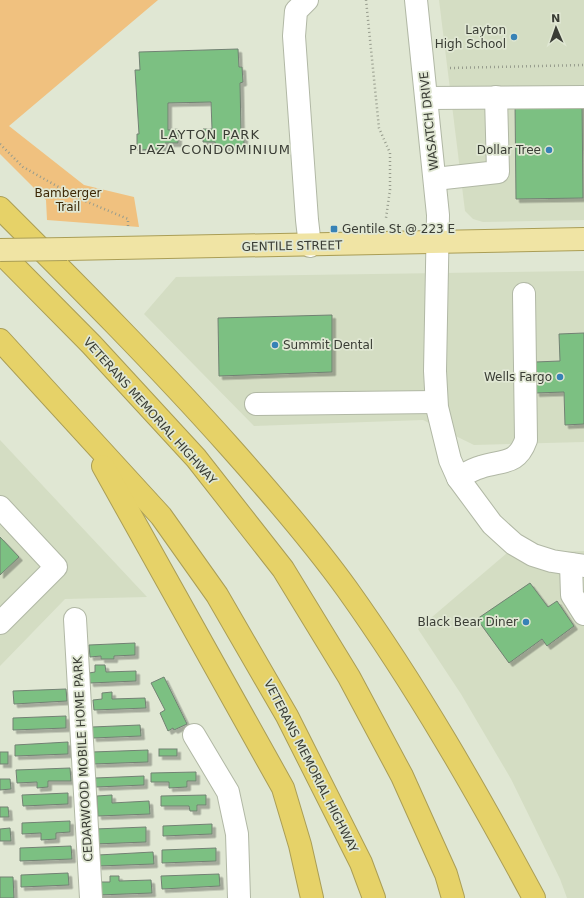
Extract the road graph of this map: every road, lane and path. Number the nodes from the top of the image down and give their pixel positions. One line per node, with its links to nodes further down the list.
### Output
1 (307, 0): 16 (street)
2 (366, 0): 12 (path)
3 (416, 0): 8 (street, WASATCH DRIVE)
4 (584, 65): 5 (path)
5 (450, 68)
6 (584, 96): 7 (street)
7 (496, 97): 8 (street); 10 (street)
8 (427, 98): 10 (street, WASATCH DRIVE)
9 (0, 144): 13 (path)
10 (435, 179): 15 (street, WASATCH DRIVE)
11 (0, 208): 35 (highway)
12 (386, 218)
13 (128, 227)
14 (584, 239): 15 (main road, GENTILE STREET)
15 (437, 243): 16 (main road, GENTILE STREET); 20 (street, WASATCH DRIVE)
16 (310, 246): 17 (main road, GENTILE STREET, bridge)
17 (0, 251): 34 (highway, VETERANS MEMORIAL HIGHWAY)
18 (524, 294): 23 (street)
19 (0, 340): 22 (highway, VETERANS MEMORIAL HIGHWAY)
20 (436, 402): 21 (street); 23 (street, WASATCH DRIVE)
21 (256, 404)
22 (85, 433): 32 (highway); 33 (highway, VETERANS MEMORIAL HIGHWAY)
23 (458, 478): 25 (street, WASATCH DRIVE)
24 (0, 507): 28 (street)
25 (578, 565): 26 (street)
26 (584, 614)
27 (75, 619): 30 (street, CEDARWOOD MOBILE HOME PARK)
28 (0, 623)
29 (194, 735): 31 (street)
30 (91, 898)
31 (239, 898)
32 (312, 898)
33 (374, 898)
34 (453, 898)
35 (534, 898)

